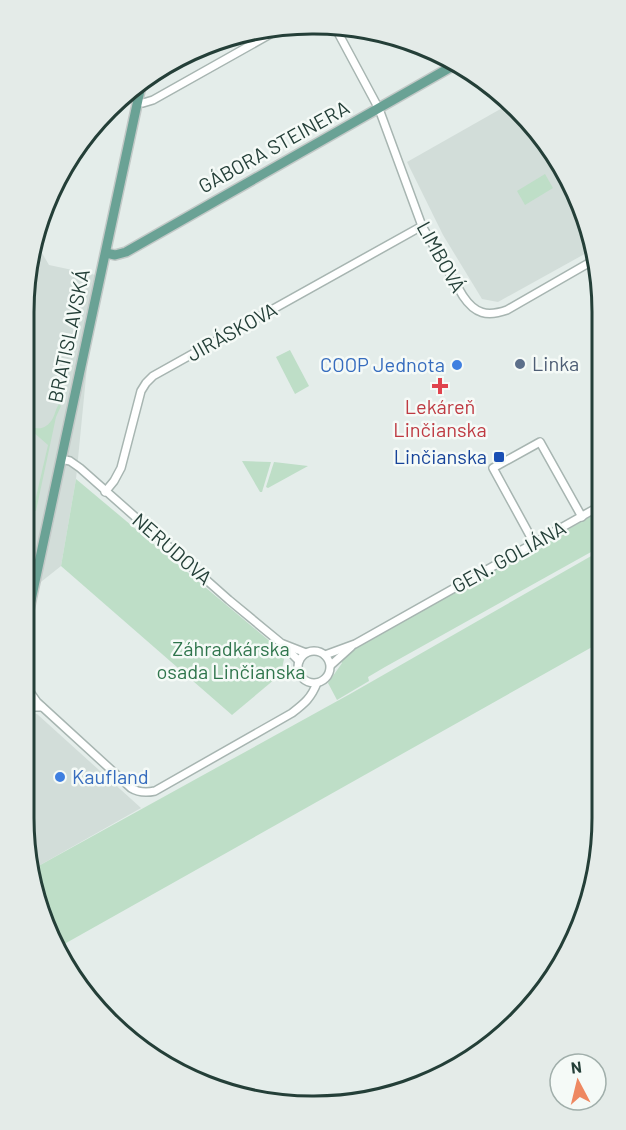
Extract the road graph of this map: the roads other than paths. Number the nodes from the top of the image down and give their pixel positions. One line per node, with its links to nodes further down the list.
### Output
1 (340, 36): 6 (street, LIMBOVÁ)
2 (260, 40): 5 (street)
3 (447, 69): 6 (main road, GÁBORA STEINERA)
4 (139, 95): 5 (main road, BRATISLAVSKÁ)
5 (138, 102): 8 (main road, BRATISLAVSKÁ)
6 (379, 109): 7 (street, LIMBOVÁ); 8 (main road, GÁBORA STEINERA)
7 (422, 226): 9 (street, LIMBOVÁ); 11 (street, JIRÁSKOVA)
8 (106, 253): 10 (main road, BRATISLAVSKÁ)
9 (587, 264)
10 (61, 459): 11 (street, NERUDOVA); 15 (main road, BRATISLAVSKÁ)
11 (105, 492): 16 (street, NERUDOVA)
12 (592, 510): 13 (street, GEN. GOLIÁNA)
13 (582, 516): 14 (street, GEN. GOLIÁNA); 14 (street)
14 (534, 543): 17 (street, GEN. GOLIÁNA)
15 (34, 570)
16 (281, 643): 18 (street, NERUDOVA); 20 (street, NERUDOVA)
17 (355, 644): 19 (street); 21 (street)
18 (306, 653): 19 (street); 20 (street)
19 (325, 655): 21 (street)
20 (299, 661): 22 (street)
21 (331, 665): 23 (street)
22 (308, 682): 23 (street); 24 (street)
23 (317, 683): 24 (street)
24 (306, 702): 25 (street)
25 (34, 705)

